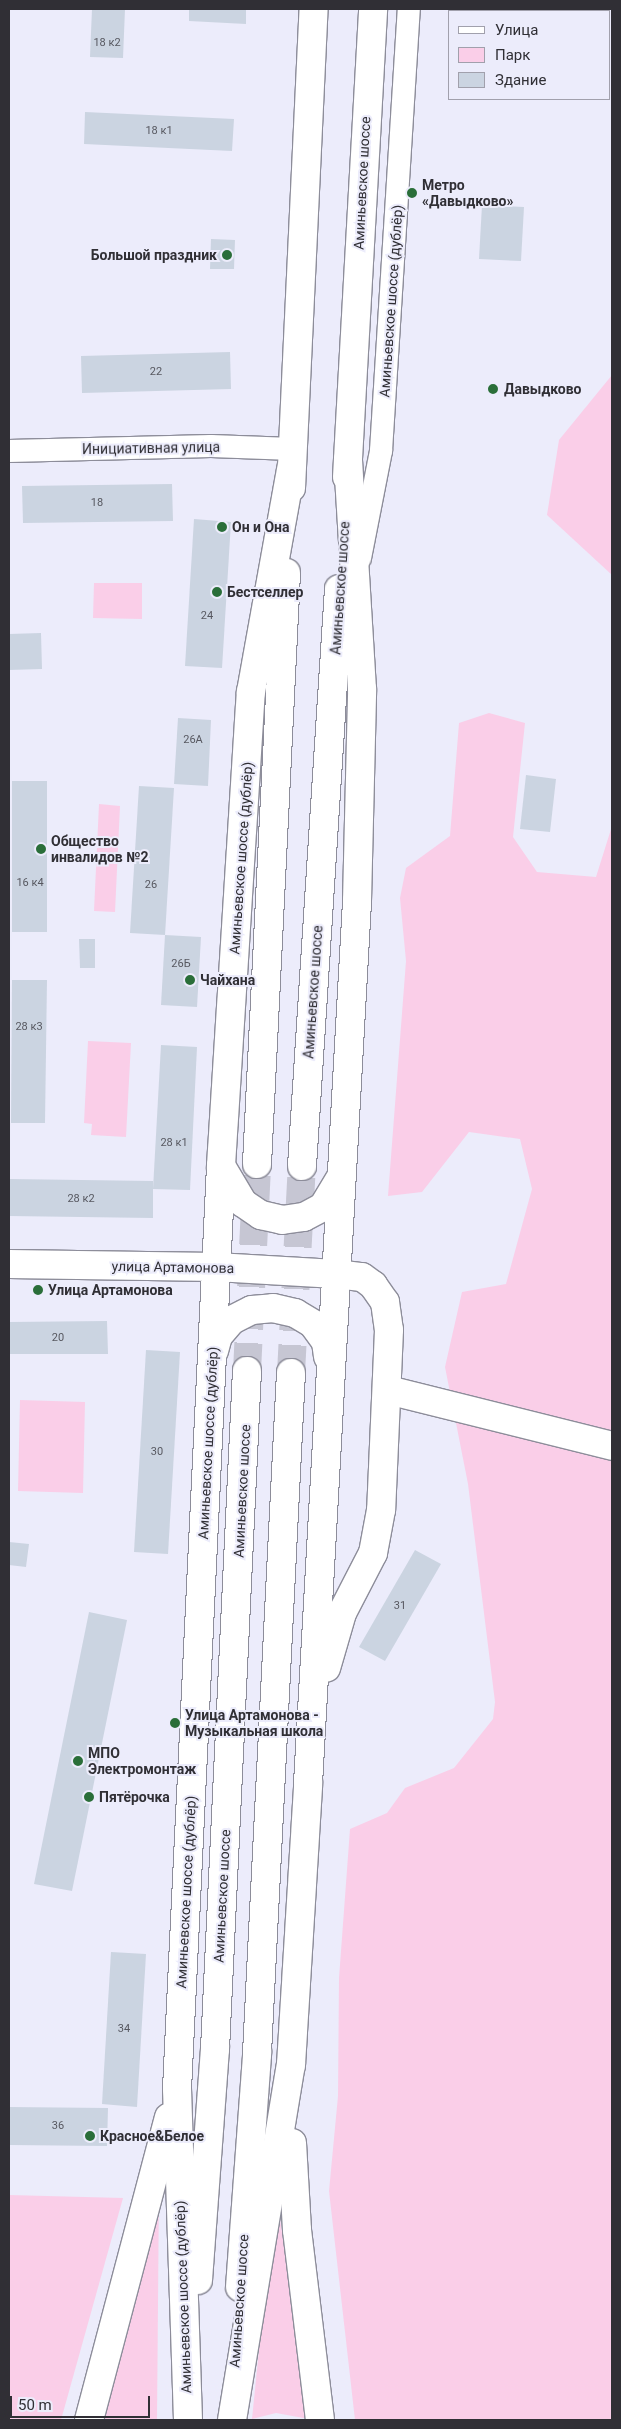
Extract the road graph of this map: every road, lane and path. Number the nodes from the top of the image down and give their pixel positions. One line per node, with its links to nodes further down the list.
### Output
1 (314, 9): 5 (main road)
2 (373, 9): 6 (main road, Аминьевское шоссе)
3 (409, 9): 7 (street, Аминьевское шоссе (дублёр))
4 (9, 451): 5 (street, Инициативная улица)
5 (292, 459): 8 (main road); 9 (main road, Аминьевское шоссе (дублёр))
6 (348, 459): 7 (main road, Аминьевское шоссе (дублёр)); 10 (main road, Аминьевское шоссе)
7 (354, 591): 11 (main road, Аминьевское шоссе (дублёр))
8 (257, 1164)
9 (221, 1166): 11 (main road); 13 (main road, Аминьевское шоссе (дублёр))
10 (302, 1166)
11 (341, 1176): 14 (main road, Аминьевское шоссе (дублёр))
12 (9, 1264): 13 (main road, улица Артамонова)
13 (216, 1267): 14 (main road, улица Артамонова); 15 (main road, Аминьевское шоссе (дублёр))
14 (336, 1274): 16 (main road, Аминьевское шоссе (дублёр)); 19 (main road, улица Артамонова)
15 (211, 1359): 16 (main road); 23 (main road, Аминьевское шоссе (дублёр))
16 (330, 1366): 21 (main road, Аминьевское шоссе (дублёр))
17 (247, 1371): 25 (main road, Аминьевское шоссе)
18 (291, 1373): 26 (main road, Аминьевское шоссе)
19 (388, 1390): 20 (main road); 21 (main road, улица Артамонова)
20 (612, 1446)
21 (311, 1733): 22 (main road, Аминьевское шоссе (дублёр))
22 (291, 2065): 26 (main road, Аминьевское шоссе (дублёр)); 27 (main road)
23 (176, 2089): 24 (main road); 25 (main road, Аминьевское шоссе (дублёр))
24 (89, 2420)
25 (188, 2420)
26 (231, 2420)
27 (320, 2420)

